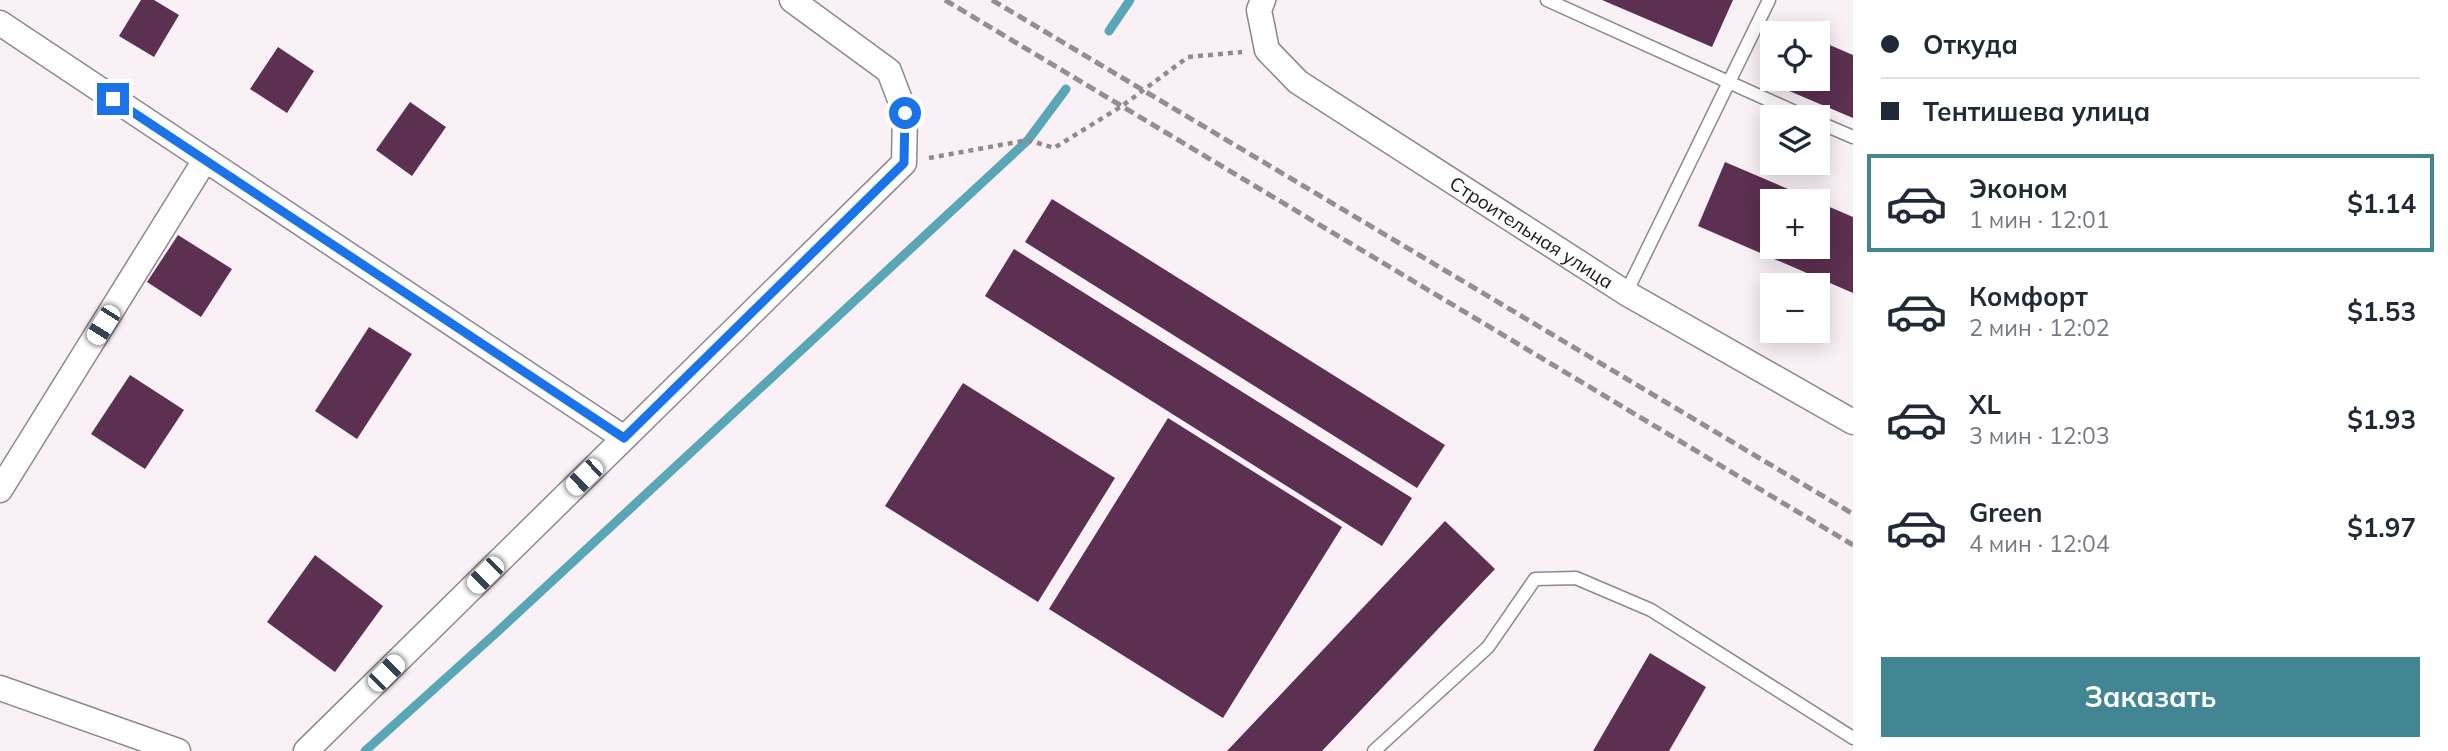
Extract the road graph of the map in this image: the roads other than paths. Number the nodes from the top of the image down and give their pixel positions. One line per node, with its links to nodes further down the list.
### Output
1 (792, 0): 13 (street)
2 (1263, 0): 11 (street, Строительная улица)
3 (1547, 0): 6 (lane)
4 (1769, 0): 6 (lane)
5 (0, 23): 10 (street)
6 (1728, 84): 7 (lane); 11 (lane)
7 (1778, 105)
8 (1830, 127): 9 (lane)
9 (1853, 137)
10 (205, 160): 13 (street); 14 (street)
11 (1626, 293): 12 (street, Строительная улица)
12 (1853, 422)
13 (624, 438): 18 (street)
14 (0, 490)
15 (0, 688): 17 (street)
16 (1853, 737): 19 (lane)
17 (178, 751)
18 (306, 751)
19 (1374, 751)

